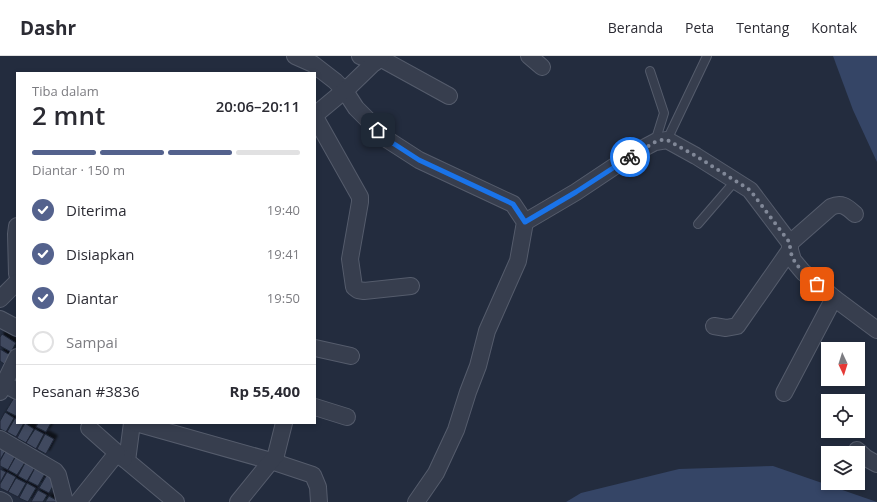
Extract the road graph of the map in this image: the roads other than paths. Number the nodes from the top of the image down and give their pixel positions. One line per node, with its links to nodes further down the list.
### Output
1 (295, 56): 7 (street)
2 (360, 56): 5 (street)
3 (529, 56): 6 (street)
4 (707, 56): 13 (lane)
5 (379, 59): 9 (street); 10 (street)
6 (542, 67)
7 (309, 68): 9 (street)
8 (650, 71): 13 (lane)
9 (345, 91): 11 (street); 16 (street)
10 (448, 96)
11 (316, 115)
12 (316, 118): 20 (street)
13 (661, 141): 14 (street); 16 (street)
14 (736, 180): 17 (lane); 18 (street)
15 (856, 214): 18 (street)
16 (525, 222): 50 (street)
17 (698, 224)
18 (790, 246): 21 (street); 24 (street)
19 (16, 283): 22 (street)
20 (411, 286)
21 (834, 298): 26 (street); 31 (street)
22 (0, 299)
23 (0, 319): 25 (street)
24 (714, 326)
25 (16, 327)
26 (877, 330)
27 (316, 348): 28 (street)
28 (351, 356)
29 (16, 360): 30 (street)
30 (7, 389)
31 (784, 393)
32 (316, 407): 33 (street)
33 (347, 417)
34 (132, 424): 39 (street)
35 (139, 424): 41 (street)
36 (284, 424): 41 (street)
37 (88, 428): 39 (street)
38 (0, 440): 46 (street)
39 (122, 457): 44 (street); 47 (street)
40 (865, 457): 42 (street)
41 (271, 462): 48 (street); 49 (street)
42 (877, 464)
43 (0, 500): 45 (street)
44 (169, 500)
45 (4, 502)
46 (65, 502)
47 (78, 502)
48 (238, 502)
49 (319, 502)
50 (416, 502)

